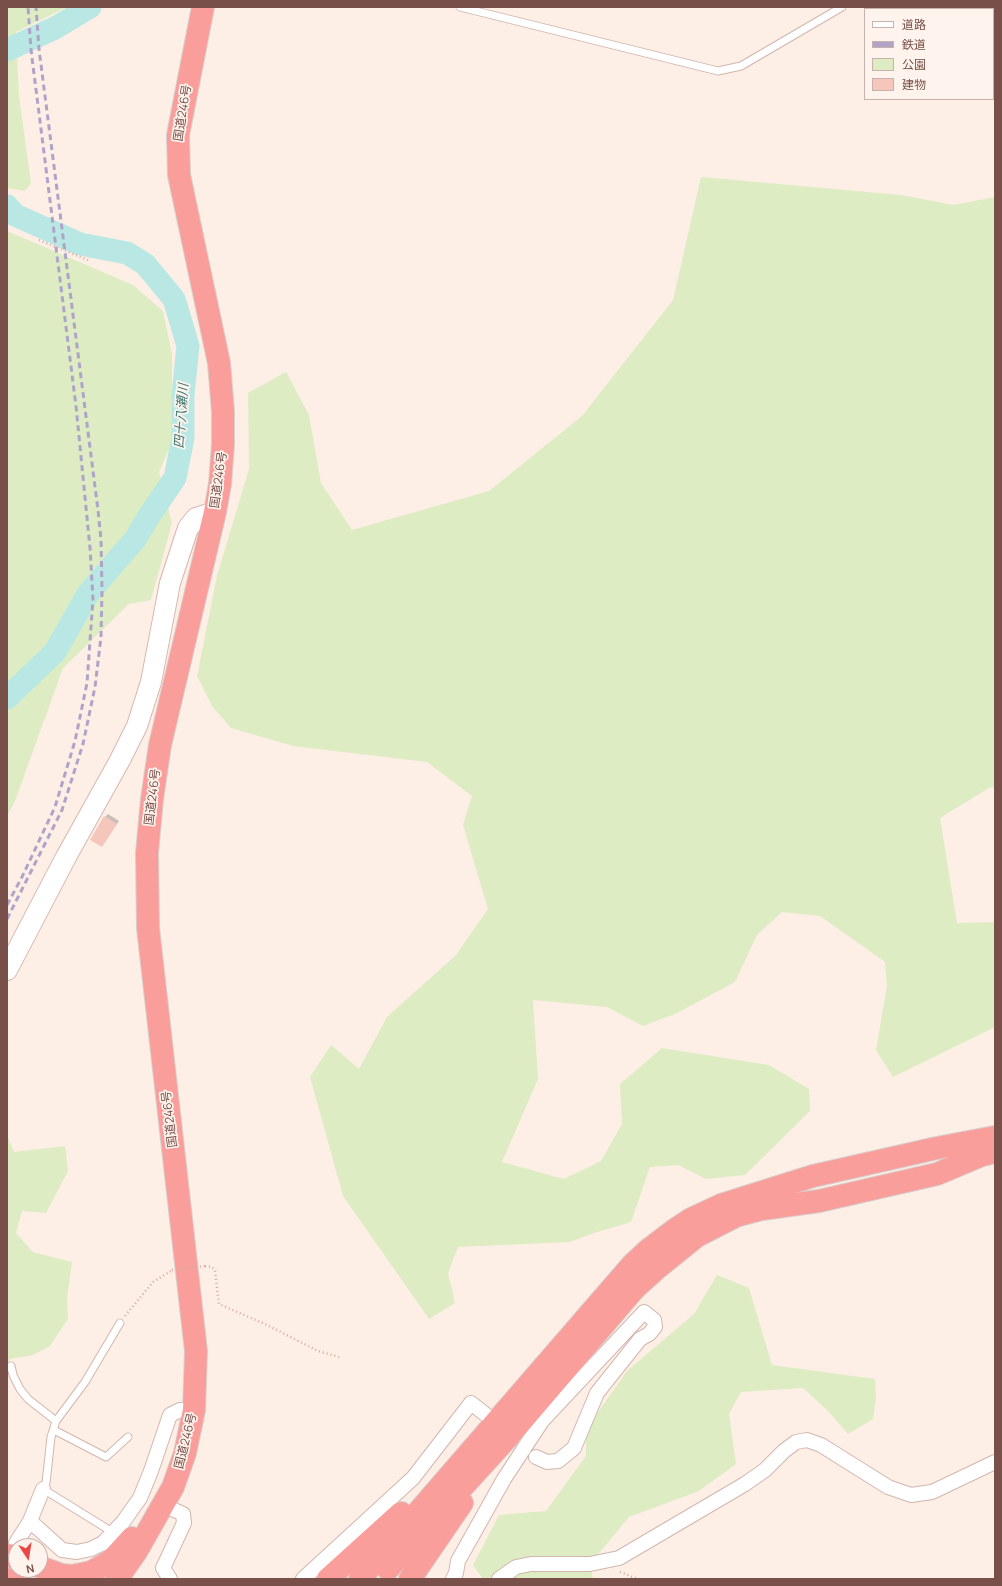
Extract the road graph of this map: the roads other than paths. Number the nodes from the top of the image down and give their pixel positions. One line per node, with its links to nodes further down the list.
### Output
1 (203, 7): 4 (highway, 国道246号)
2 (460, 7): 3 (lane)
3 (842, 7)
4 (214, 512): 5 (street); 10 (highway, 国道246号)
5 (7, 970)
6 (995, 1137): 12 (highway)
7 (995, 1152): 12 (highway)
8 (120, 1323): 11 (lane)
9 (7, 1368): 11 (lane)
10 (194, 1410): 15 (highway, 国道246号); 22 (street)
11 (56, 1421): 13 (lane)
12 (494, 1427): 31 (street); 32 (highway); 33 (highway); 34 (highway); 35 (highway)
13 (54, 1430): 14 (lane); 19 (lane)
14 (128, 1436)
15 (185, 1454): 18 (highway, 国道246号); 26 (highway)
16 (536, 1457): 36 (street)
17 (995, 1462): 37 (street)
18 (173, 1487): 20 (highway); 28 (highway, 国道246号)
19 (43, 1489): 21 (street); 22 (lane)
20 (172, 1509): 29 (highway); 30 (street)
21 (30, 1521): 22 (street); 23 (street)
22 (114, 1533)
23 (21, 1538)
24 (48, 1570): 26 (highway)
25 (7, 1574): 27 (highway)
26 (72, 1577)
27 (16, 1579)
28 (117, 1579)
29 (134, 1579)
30 (170, 1579)
31 (303, 1579)
32 (328, 1579)
33 (360, 1579)
34 (379, 1579)
35 (410, 1579)
36 (453, 1579)
37 (499, 1579)

